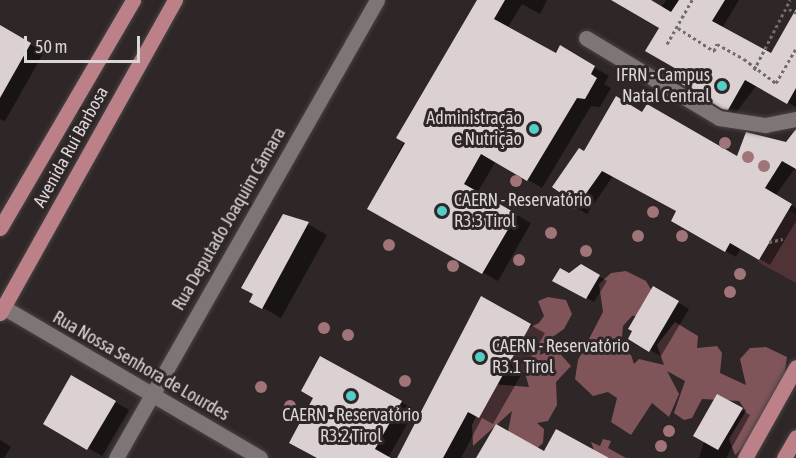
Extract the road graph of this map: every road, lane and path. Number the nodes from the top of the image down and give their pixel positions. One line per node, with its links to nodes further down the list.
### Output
1 (133, 0): 14 (main road, Avenida Rui Barbosa)
2 (175, 0): 17 (main road, Avenida Rui Barbosa)
3 (377, 0): 19 (street, Rua Deputado Joaquim Câmara)
4 (692, 0): 8 (path)
5 (790, 0): 6 (path)
6 (789, 9): 7 (path); 12 (path)
7 (796, 13)
8 (678, 28): 10 (path); 12 (path)
9 (586, 38): 13 (street)
10 (667, 44)
11 (796, 49): 12 (path)
12 (754, 70)
13 (796, 119)
14 (0, 228)
15 (783, 239): 16 (path)
16 (770, 242)
17 (2, 310): 19 (street, Rua Nossa Senhora de Lourdes)
18 (796, 367): 23 (main road)
19 (151, 396): 21 (street, Rua Deputado Joaquim Câmara); 22 (street, Rua Nossa Senhora de Lourdes)
20 (796, 437): 24 (main road)
21 (116, 458)
22 (260, 458)
23 (746, 458)
24 (784, 458)

